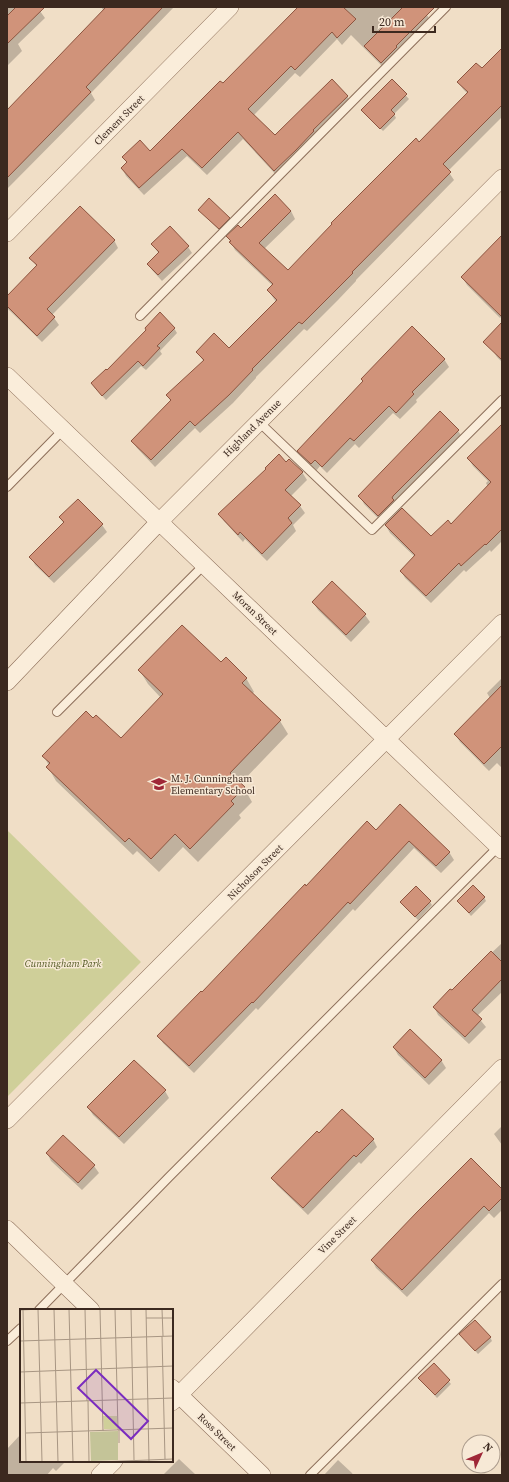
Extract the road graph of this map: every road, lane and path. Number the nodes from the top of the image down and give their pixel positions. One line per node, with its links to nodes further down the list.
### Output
1 (230, 7): 4 (street, Clement Street)
2 (446, 7): 5 (lane)
3 (502, 178): 8 (street, Highland Avenue)
4 (7, 233)
5 (140, 316)
6 (7, 376): 9 (street, Moran Street)
7 (502, 400): 8 (lane)
8 (258, 422): 11 (street, Highland Avenue)
9 (63, 430): 10 (lane); 11 (street, Moran Street)
10 (7, 487)
11 (159, 522): 12 (street, Moran Street); 14 (street, Highland Avenue)
12 (204, 565): 15 (lane); 16 (street, Moran Street)
13 (502, 623): 16 (street, Nicholson Street)
14 (7, 682)
15 (57, 712)
16 (387, 740): 17 (street, Moran Street); 19 (street, Nicholson Street)
17 (501, 847): 22 (lane)
18 (502, 1068): 27 (street, Vine Street)
19 (7, 1120)
20 (7, 1229): 22 (street)
21 (502, 1284): 31 (lane)
22 (65, 1285): 23 (lane); 24 (street)
23 (40, 1309)
24 (90, 1309)
25 (20, 1329): 26 (lane)
26 (7, 1341)
27 (174, 1395): 30 (street, Ross Street)
28 (113, 1462): 29 (street)
29 (100, 1475)
30 (262, 1475)
31 (310, 1475)

